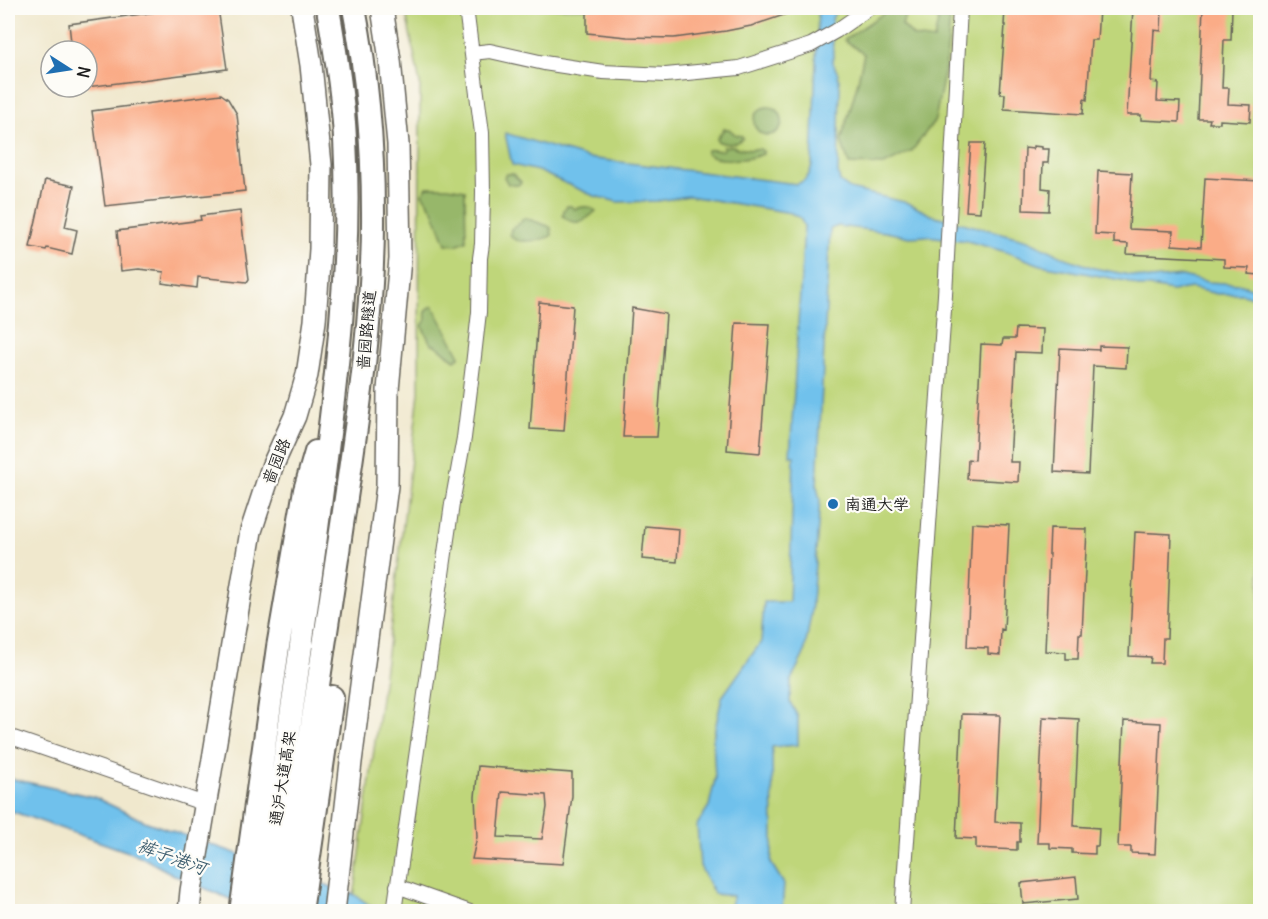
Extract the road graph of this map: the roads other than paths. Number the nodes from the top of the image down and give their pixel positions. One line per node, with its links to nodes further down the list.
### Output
1 (302, 8): 13 (main road, 啬园路)
2 (328, 8): 10 (highway, 啬园路隧道)
3 (354, 8): 9 (highway, 啬园路隧道)
4 (382, 8): 20 (main road)
5 (466, 8): 8 (street)
6 (869, 8): 8 (street)
7 (960, 8): 23 (street)
8 (472, 53): 15 (street)
9 (364, 355): 11 (highway, 啬园路隧道); 14 (highway)
10 (336, 381): 11 (highway, 啬园路隧道); 14 (highway)
11 (313, 648): 14 (highway, 通沪大道高架)
12 (8, 736): 13 (street)
13 (205, 804): 16 (main road, 啬园路)
14 (279, 862): 17 (highway); 18 (highway, 通沪大道高架); 19 (highway)
15 (397, 886): 21 (street); 22 (street)
16 (190, 901)
17 (249, 910)
18 (284, 912)
19 (301, 912)
20 (334, 912)
21 (394, 912)
22 (470, 912)
23 (902, 912)

